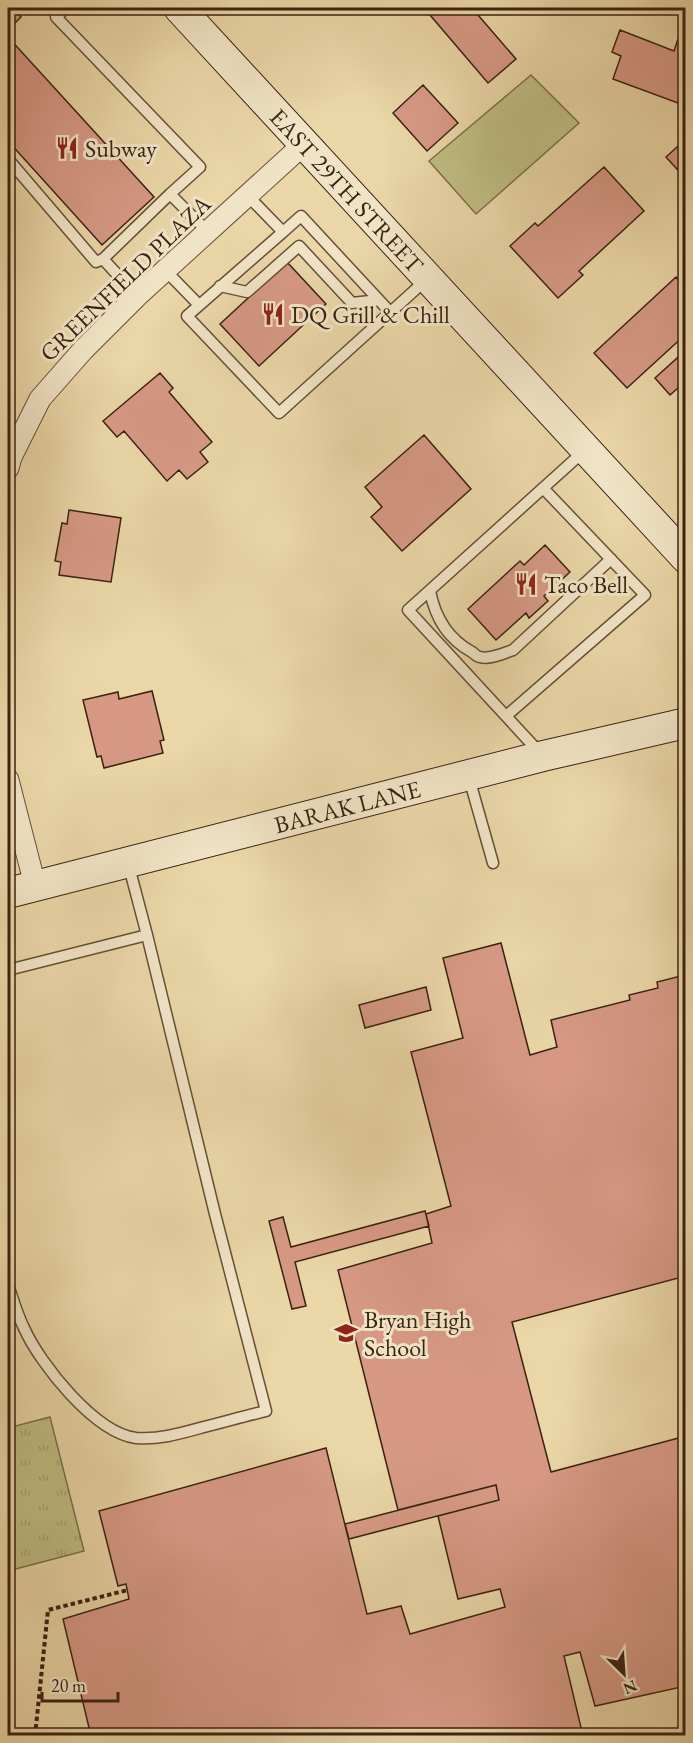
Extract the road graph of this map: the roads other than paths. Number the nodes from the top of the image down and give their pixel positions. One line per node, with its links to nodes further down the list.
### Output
1 (66, 8): 5 (lane)
2 (179, 8): 3 (main road, EAST 29TH STREET)
3 (305, 143): 6 (street, GREENFIELD PLAZA); 11 (main road, EAST 29TH STREET)
4 (8, 159): 9 (lane)
5 (170, 194): 7 (lane); 9 (lane)
6 (248, 195): 7 (street, GREENFIELD PLAZA); 8 (lane)
7 (207, 231): 10 (street, GREENFIELD PLAZA)
8 (283, 232): 12 (lane); 14 (lane)
9 (104, 260): 13 (lane)
10 (165, 270): 13 (street, GREENFIELD PLAZA); 15 (lane)
11 (429, 278): 16 (lane); 17 (main road, EAST 29TH STREET)
12 (220, 286): 14 (lane); 15 (lane)
13 (137, 296): 18 (street, GREENFIELD PLAZA)
14 (379, 300): 16 (lane)
15 (199, 305): 16 (lane)
16 (390, 312)
17 (586, 449): 19 (lane); 20 (main road, EAST 29TH STREET)
18 (9, 460)
19 (543, 488): 21 (lane); 22 (lane)
20 (686, 558)
21 (610, 559): 22 (lane); 23 (lane)
22 (429, 591): 23 (lane)
23 (506, 716): 25 (lane)
24 (686, 723): 25 (main road, BARAK LANE)
25 (543, 756): 26 (main road, BARAK LANE)
26 (468, 775): 28 (main road, BARAK LANE); 29 (lane)
27 (8, 780): 30 (street)
28 (127, 862): 30 (main road, BARAK LANE); 31 (lane)
29 (493, 862)
30 (21, 889)
31 (147, 935): 32 (lane); 33 (lane)
32 (8, 970)
33 (8, 1285)

